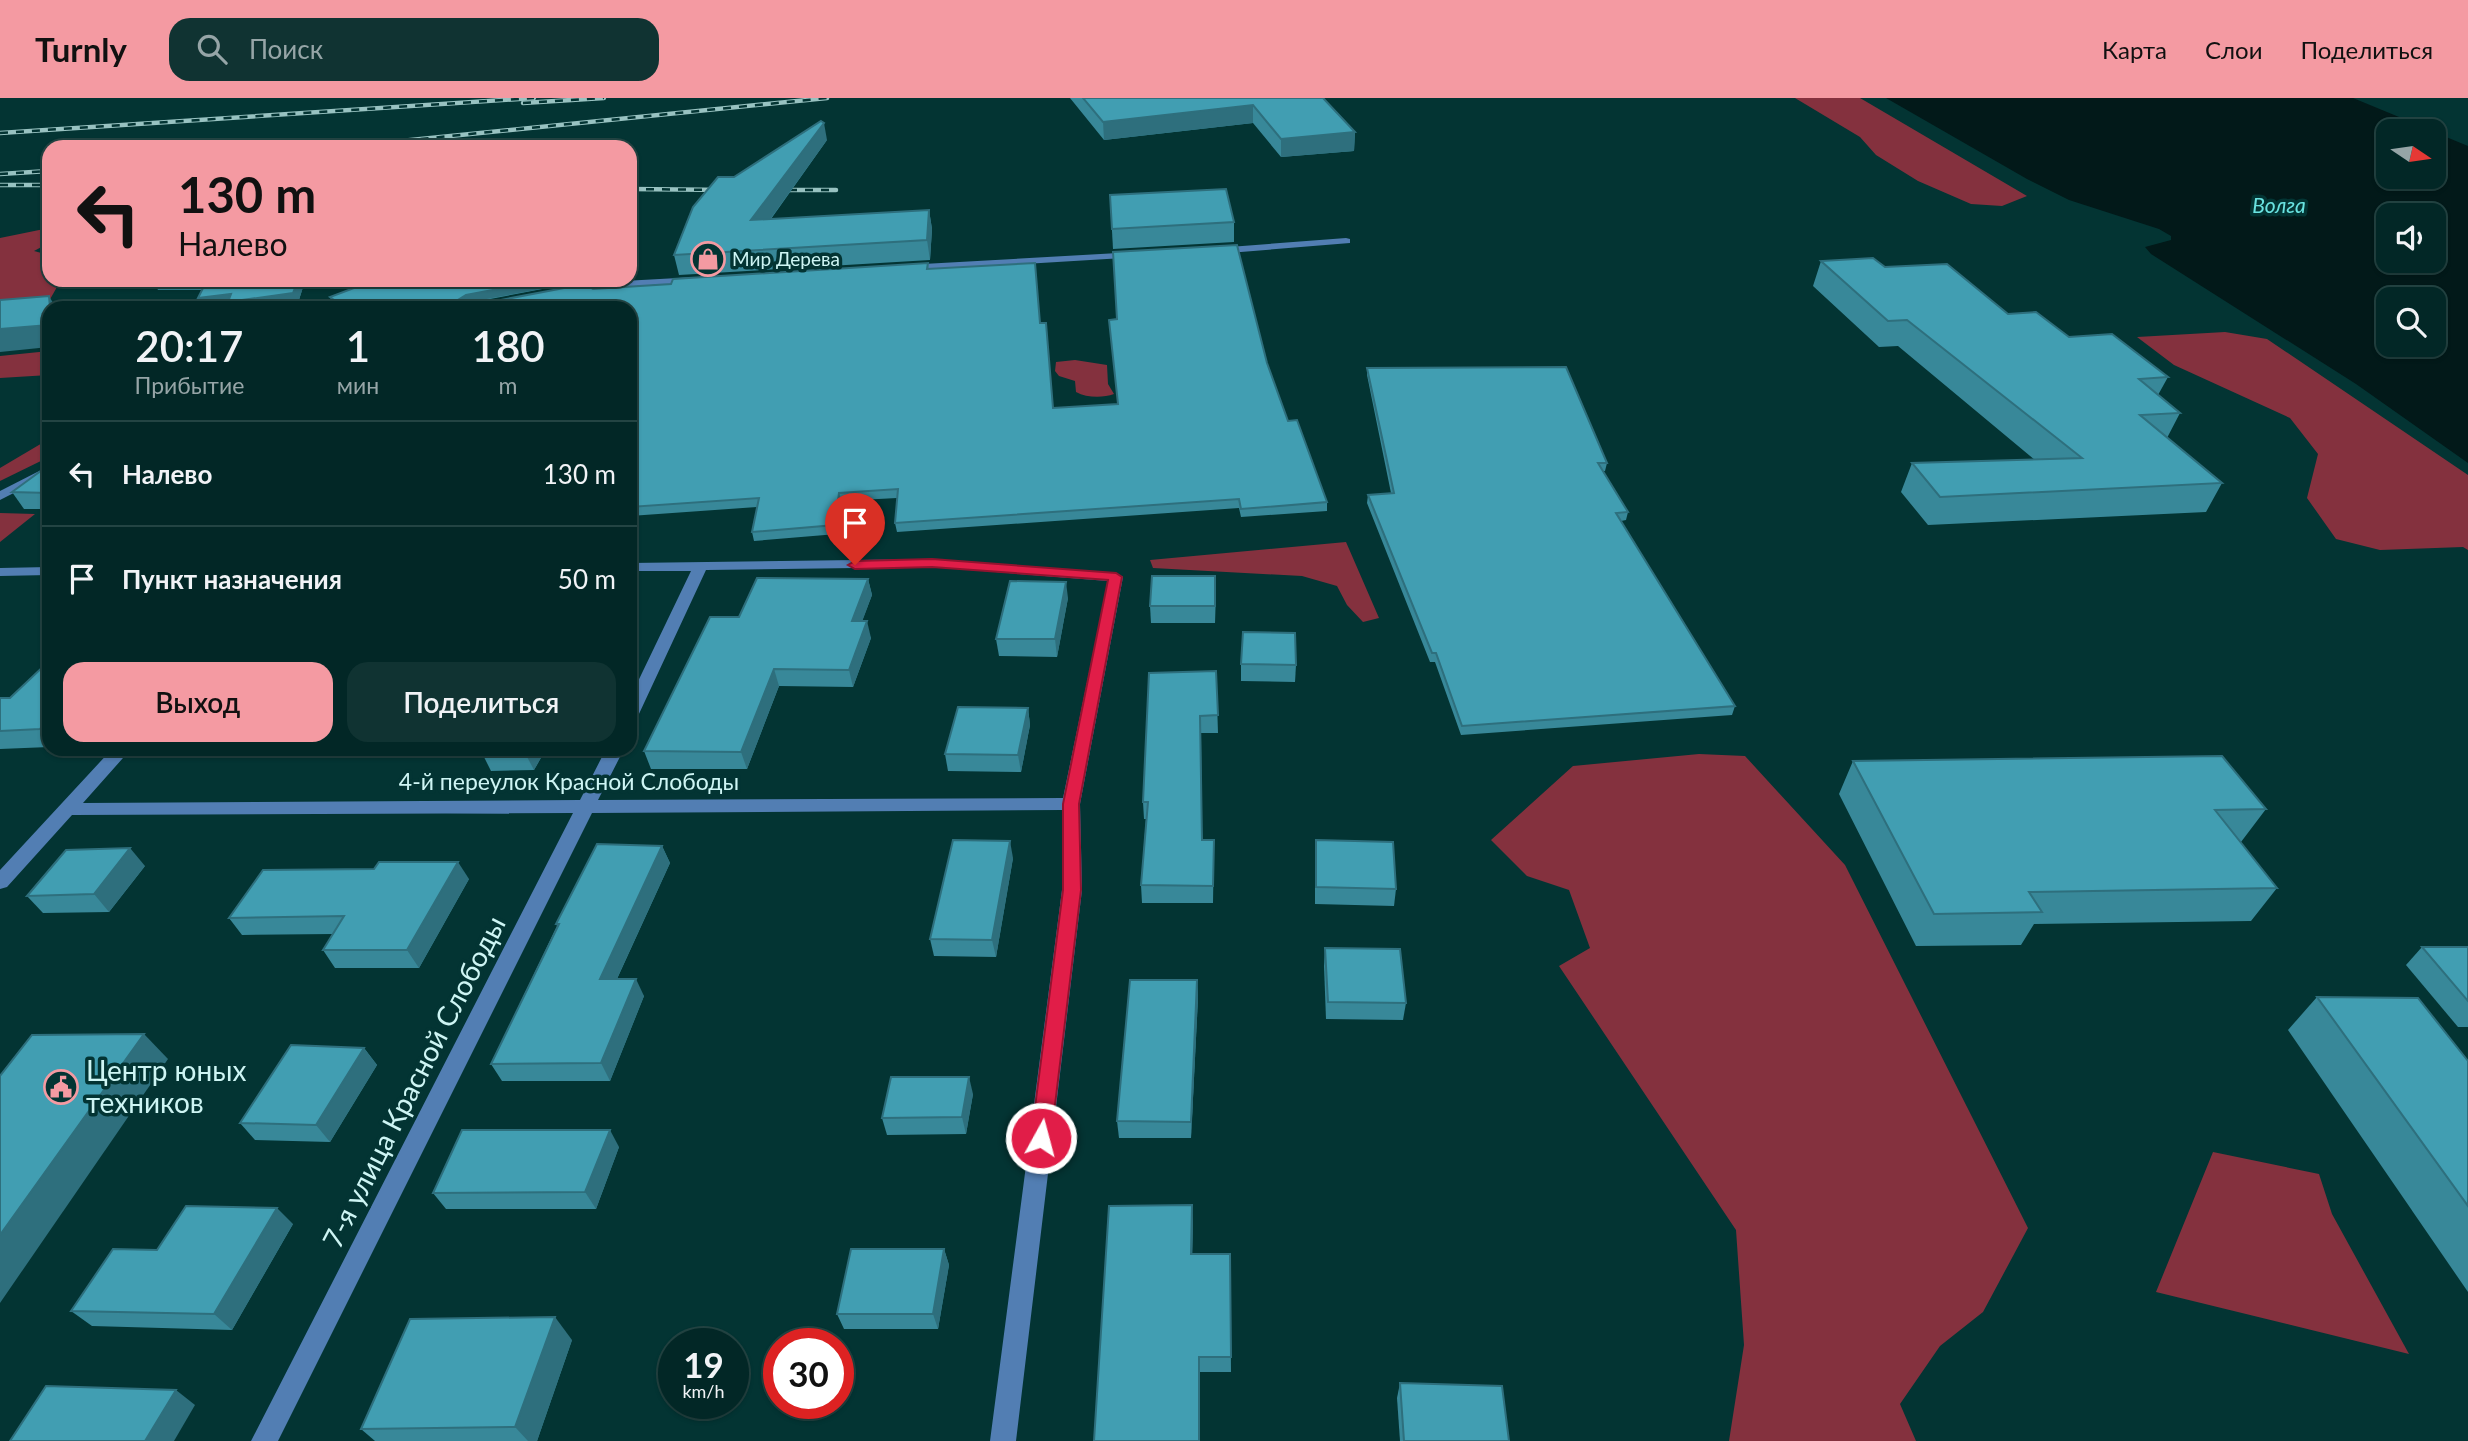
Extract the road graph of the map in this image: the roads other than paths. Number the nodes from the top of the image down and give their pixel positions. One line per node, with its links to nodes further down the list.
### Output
1 (1346, 241): 2 (street)
2 (1201, 252)
3 (1145, 255): 4 (street)
4 (894, 269)
5 (713, 279): 6 (street)
6 (637, 283)
7 (582, 287): 8 (street)
8 (561, 291)
9 (42, 474): 10 (street)
10 (0, 496)
11 (637, 567): 12 (street)
12 (700, 567): 15 (street); 18 (street)
13 (42, 571): 14 (street)
14 (0, 572)
15 (637, 701)
16 (116, 756): 20 (street)
17 (611, 756): 19 (street, 7-я улица Красной Слободы)
18 (1071, 804): 19 (street, 4-й переулок Красной Слободы); 23 (street)
19 (588, 806): 20 (street, 4-й переулок Красной Слободы); 22 (street, 7-я улица Красной Слободы)
20 (67, 809): 21 (street)
21 (0, 881)
22 (264, 1441)
23 (1003, 1441)

